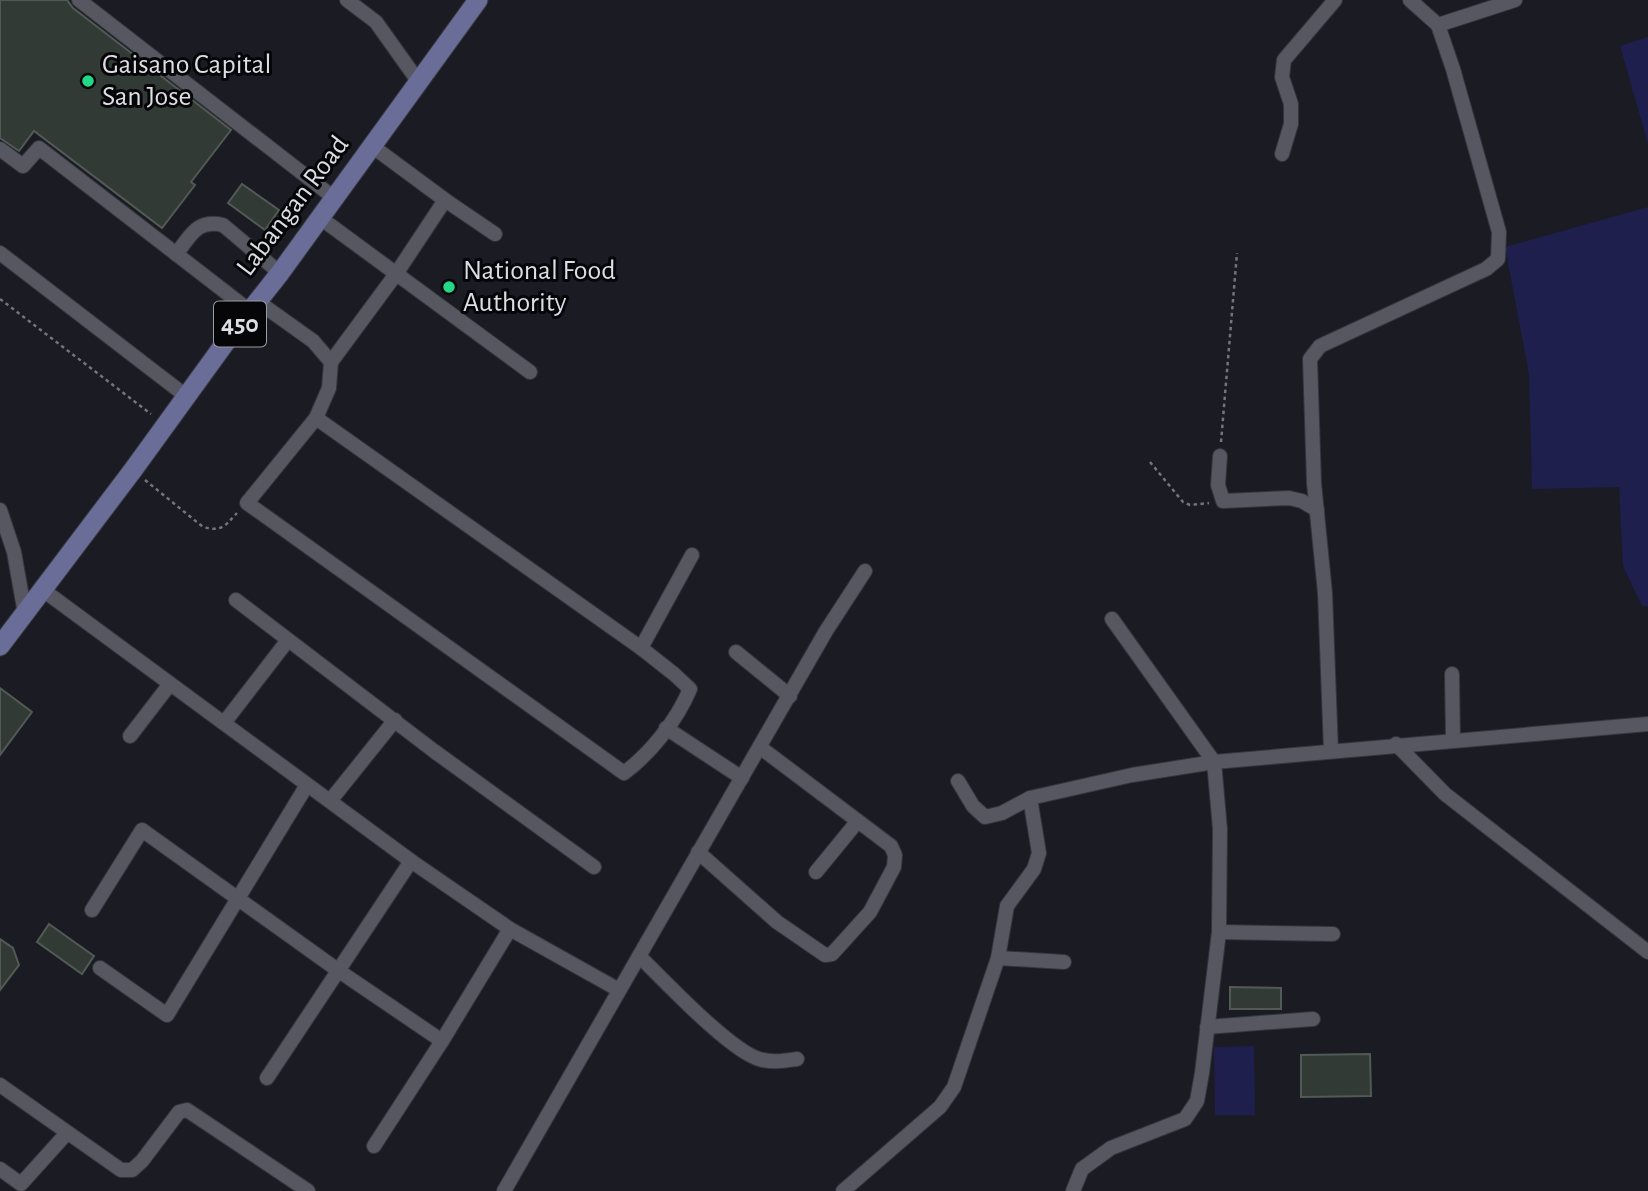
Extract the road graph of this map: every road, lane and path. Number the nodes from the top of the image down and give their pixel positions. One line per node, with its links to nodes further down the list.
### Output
1 (79, 0): 12 (street)
2 (347, 0): 8 (street)
3 (478, 0): 8 (main road, Labangan Road / 450)
4 (1335, 0): 11 (street)
5 (1410, 0): 7 (street)
6 (1515, 0): 7 (street)
7 (1438, 25): 34 (street)
8 (418, 81): 9 (main road, Labangan Road / 450)
9 (372, 146): 12 (main road, Labangan Road / 450); 13 (street)
10 (0, 149): 18 (street)
11 (1282, 154)
12 (333, 197): 14 (main road, Labangan Road / 450)
13 (445, 200): 15 (street); 20 (street)
14 (318, 217): 19 (main road, Labangan Road / 450); 20 (street)
15 (495, 234)
16 (0, 253): 25 (street)
17 (1237, 253): 28 (path)
18 (176, 254): 19 (street); 22 (street)
19 (280, 273): 22 (main road, Labangan Road / 450)
20 (396, 274): 23 (street); 24 (street)
21 (0, 299): 27 (path)
22 (254, 306): 23 (street); 25 (main road, Labangan Road / 450)
23 (331, 362): 26 (street)
24 (530, 372)
25 (186, 397): 27 (main road, Labangan Road / 450)
26 (316, 418): 32 (street); 43 (street)
27 (165, 425): 30 (main road, Labangan Road / 450)
28 (1220, 456): 31 (street)
29 (1150, 462): 31 (path)
30 (133, 470): 32 (path); 37 (main road, Labangan Road / 450)
31 (1223, 501): 34 (street)
32 (247, 503): 51 (street)
33 (0, 510): 39 (street)
34 (1317, 510): 56 (street)
35 (692, 555): 43 (street)
36 (865, 571): 47 (street)
37 (43, 590): 39 (main road, Labangan Road / 450); 46 (street)
38 (236, 600): 41 (street)
39 (25, 614): 42 (main road, Labangan Road / 450)
40 (1112, 619): 57 (street)
41 (288, 640): 48 (street); 49 (street)
42 (0, 646)
43 (641, 648): 51 (street)
44 (736, 652): 47 (street)
45 (1452, 674): 53 (street)
46 (170, 684): 49 (street); 52 (street)
47 (790, 696): 55 (street)
48 (395, 720): 62 (street); 66 (street)
49 (224, 723): 60 (street)
50 (1648, 724): 53 (street)
51 (666, 727): 58 (street)
52 (130, 736)
53 (1453, 740): 54 (street)
54 (1396, 744): 56 (street); 73 (street)
55 (761, 748): 58 (street); 63 (street)
56 (1331, 751): 57 (street)
57 (1214, 762): 61 (street); 71 (street)
58 (742, 778): 64 (street)
59 (958, 781): 61 (street)
60 (307, 785): 62 (street); 68 (street)
61 (1030, 798): 75 (street)
62 (330, 801): 65 (street)
63 (857, 822): 64 (street); 67 (street)
64 (698, 852): 74 (street)
65 (411, 860): 70 (street); 78 (street)
66 (594, 867)
67 (816, 872)
68 (238, 899): 69 (street); 77 (street); 78 (street)
69 (92, 910)
70 (510, 929): 79 (street); 82 (street)
71 (1219, 932): 72 (street); 81 (street)
72 (1333, 933)
73 (1648, 951)
74 (639, 956): 79 (street); 83 (street)
75 (998, 958): 76 (street); 91 (street)
76 (1064, 962)
77 (100, 968)
78 (339, 971): 82 (street); 84 (street)
79 (619, 990): 90 (street)
80 (1313, 1019): 81 (street)
81 (1207, 1027): 92 (street)
82 (442, 1041): 87 (street)
83 (797, 1059)
84 (267, 1078)
85 (0, 1085): 86 (street)
86 (67, 1133): 88 (street); 89 (street)
87 (374, 1146)
88 (0, 1169)
89 (308, 1191)
90 (504, 1191)
91 (843, 1191)
92 (1073, 1191)

